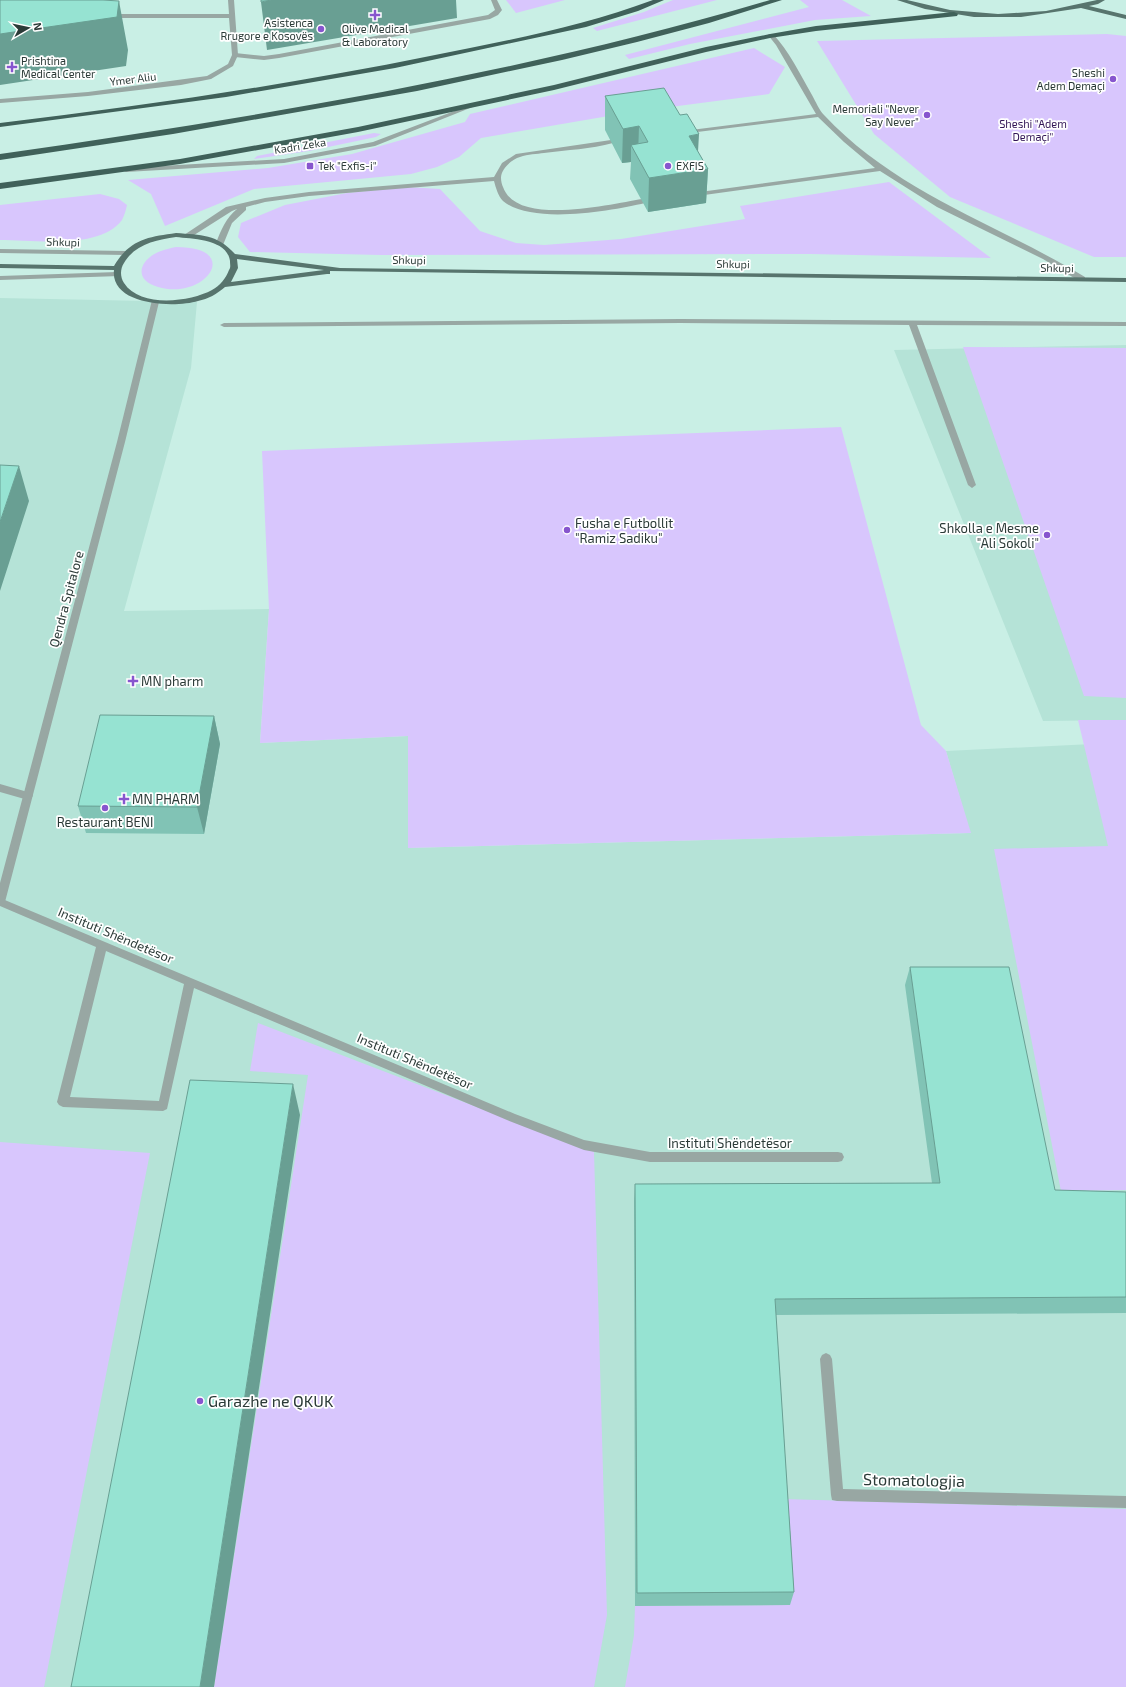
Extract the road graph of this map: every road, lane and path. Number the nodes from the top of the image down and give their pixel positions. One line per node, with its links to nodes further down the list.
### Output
1 (231, 0): 10 (street)
2 (494, 0): 13 (street)
3 (660, 0): 17 (highway)
4 (778, 0): 19 (highway)
5 (900, 0): 8 (main road)
6 (1102, 0): 7 (main road)
7 (1081, 7): 8 (main road); 11 (main road)
8 (954, 14): 12 (highway)
9 (101, 16): 10 (street)
10 (233, 16): 13 (street)
11 (1126, 17)
12 (771, 35): 15 (highway); 16 (street)
13 (235, 56): 14 (street, Ymer Aliu)
14 (0, 101)
15 (472, 106): 24 (highway); 24 (street, Kadri Zeka)
16 (820, 115): 18 (street); 23 (street)
17 (0, 126)
18 (677, 134)
19 (120, 139): 21 (highway); 22 (highway)
20 (611, 142): 25 (street)
21 (0, 150)
22 (0, 157)
23 (881, 169): 27 (street); 39 (street)
24 (124, 170): 26 (highway)
25 (497, 179): 28 (street); 29 (street, Shkupi)
26 (0, 186)
27 (700, 194)
28 (642, 201)
29 (248, 204): 30 (street, Shkupi); 31 (street, Shkupi)
30 (188, 235): 31 (main road, Shkupi); 33 (main road, Shkupi)
31 (220, 243): 34 (main road, Shkupi)
32 (0, 251): 33 (street, Shkupi)
33 (126, 253): 37 (main road)
34 (234, 256): 36 (main road, Shkupi); 41 (main road, Shkupi)
35 (0, 266): 37 (main road, Shkupi)
36 (340, 270): 39 (main road, Shkupi); 41 (main road, Shkupi)
37 (117, 271): 38 (street); 42 (main road, Shkupi)
38 (0, 278)
39 (1082, 279): 40 (main road, Shkupi)
40 (1126, 280)
41 (224, 285): 42 (main road, Shkupi)
42 (155, 302): 48 (street, Qendra Spitalore)
43 (912, 323): 44 (street); 45 (street); 46 (street)
44 (1126, 324)
45 (224, 325)
46 (972, 484)
47 (0, 788): 48 (street)
48 (28, 796): 49 (street, Qendra Spitalore)
49 (0, 902): 50 (street, Instituti Shëndetësor)
50 (102, 945): 51 (street, Instituti Shëndetësor); 51 (street)
51 (190, 982): 52 (street, Instituti Shëndetësor)
52 (838, 1157)
53 (826, 1359): 54 (street, Stomatologjia)
54 (1126, 1502)

